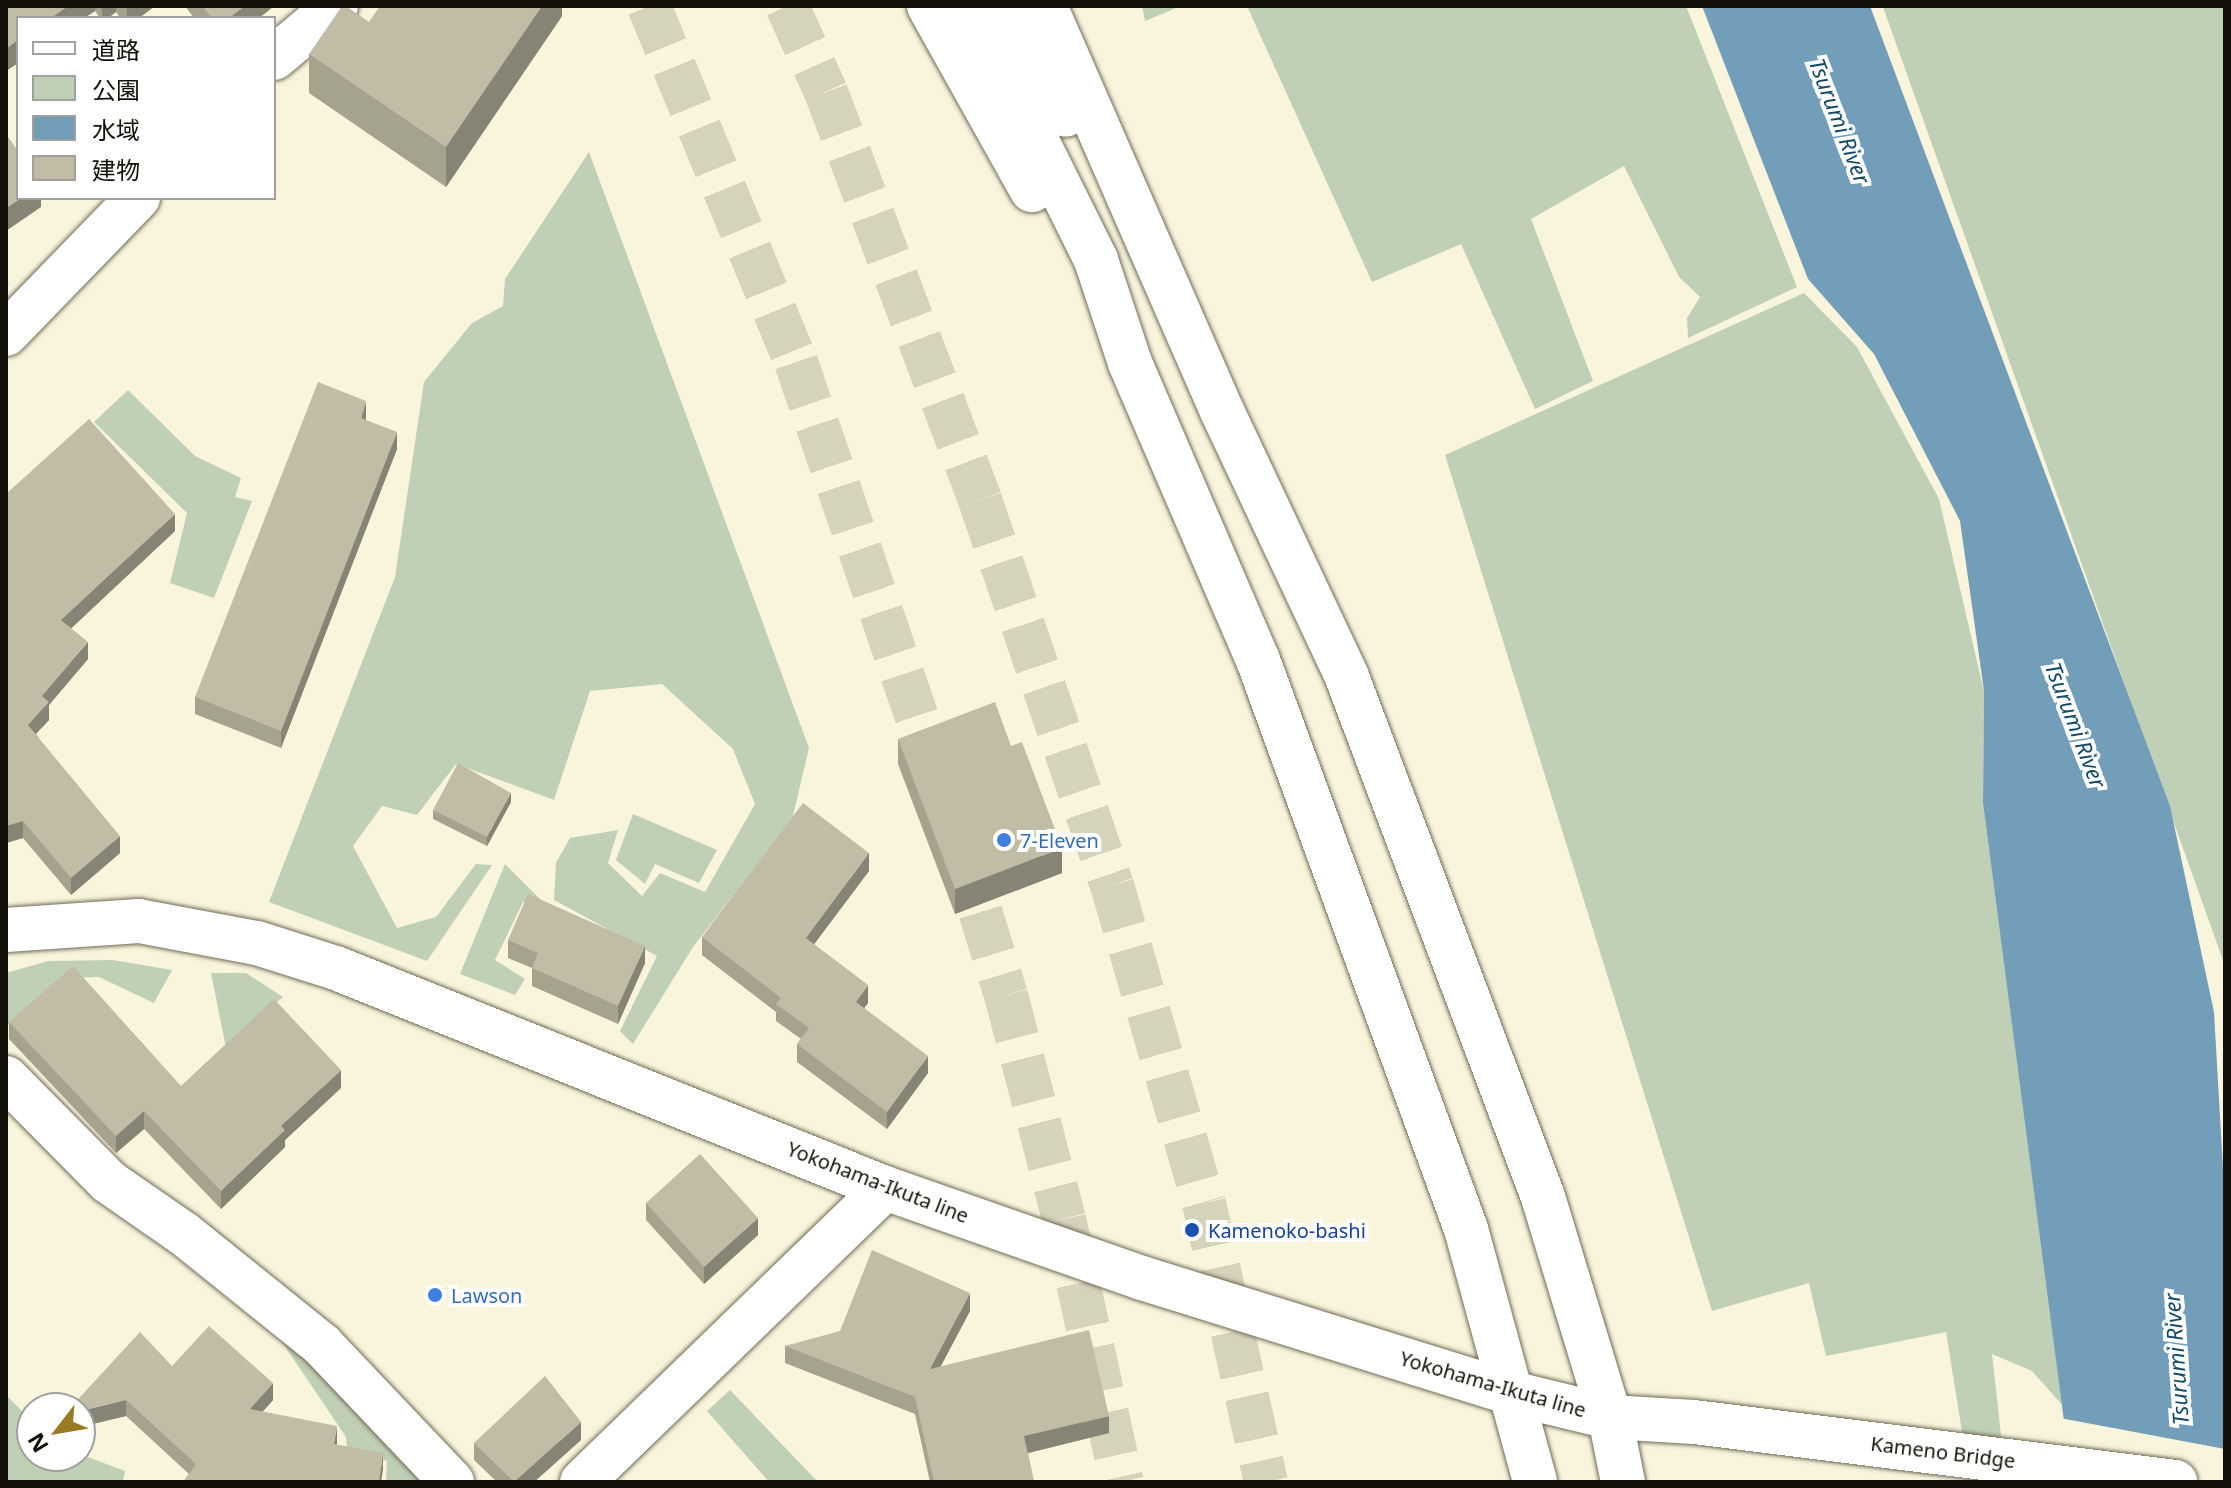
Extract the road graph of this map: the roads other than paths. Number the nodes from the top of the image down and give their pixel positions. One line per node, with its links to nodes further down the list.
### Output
1 (336, 6): 6 (street)
2 (929, 6): 9 (street)
3 (970, 6): 9 (street)
4 (1008, 6): 10 (street)
5 (1045, 6): 10 (street)
6 (276, 56)
7 (136, 200): 8 (street)
8 (6, 334)
9 (1130, 363): 14 (street)
10 (1222, 411): 15 (street)
11 (6, 930): 13 (street, Yokohama-Ikuta line)
12 (6, 1078): 17 (street)
13 (885, 1188): 14 (street, Yokohama-Ikuta line); 18 (street)
14 (1515, 1394): 15 (street, Yokohama-Ikuta line); 19 (street)
15 (1610, 1417): 16 (street, Yokohama-Ikuta line); 20 (street)
16 (1759, 1430): 21 (street, Kameno Bridge)
17 (452, 1482)
18 (582, 1482)
19 (1535, 1482)
20 (1623, 1482)
21 (2175, 1482)

